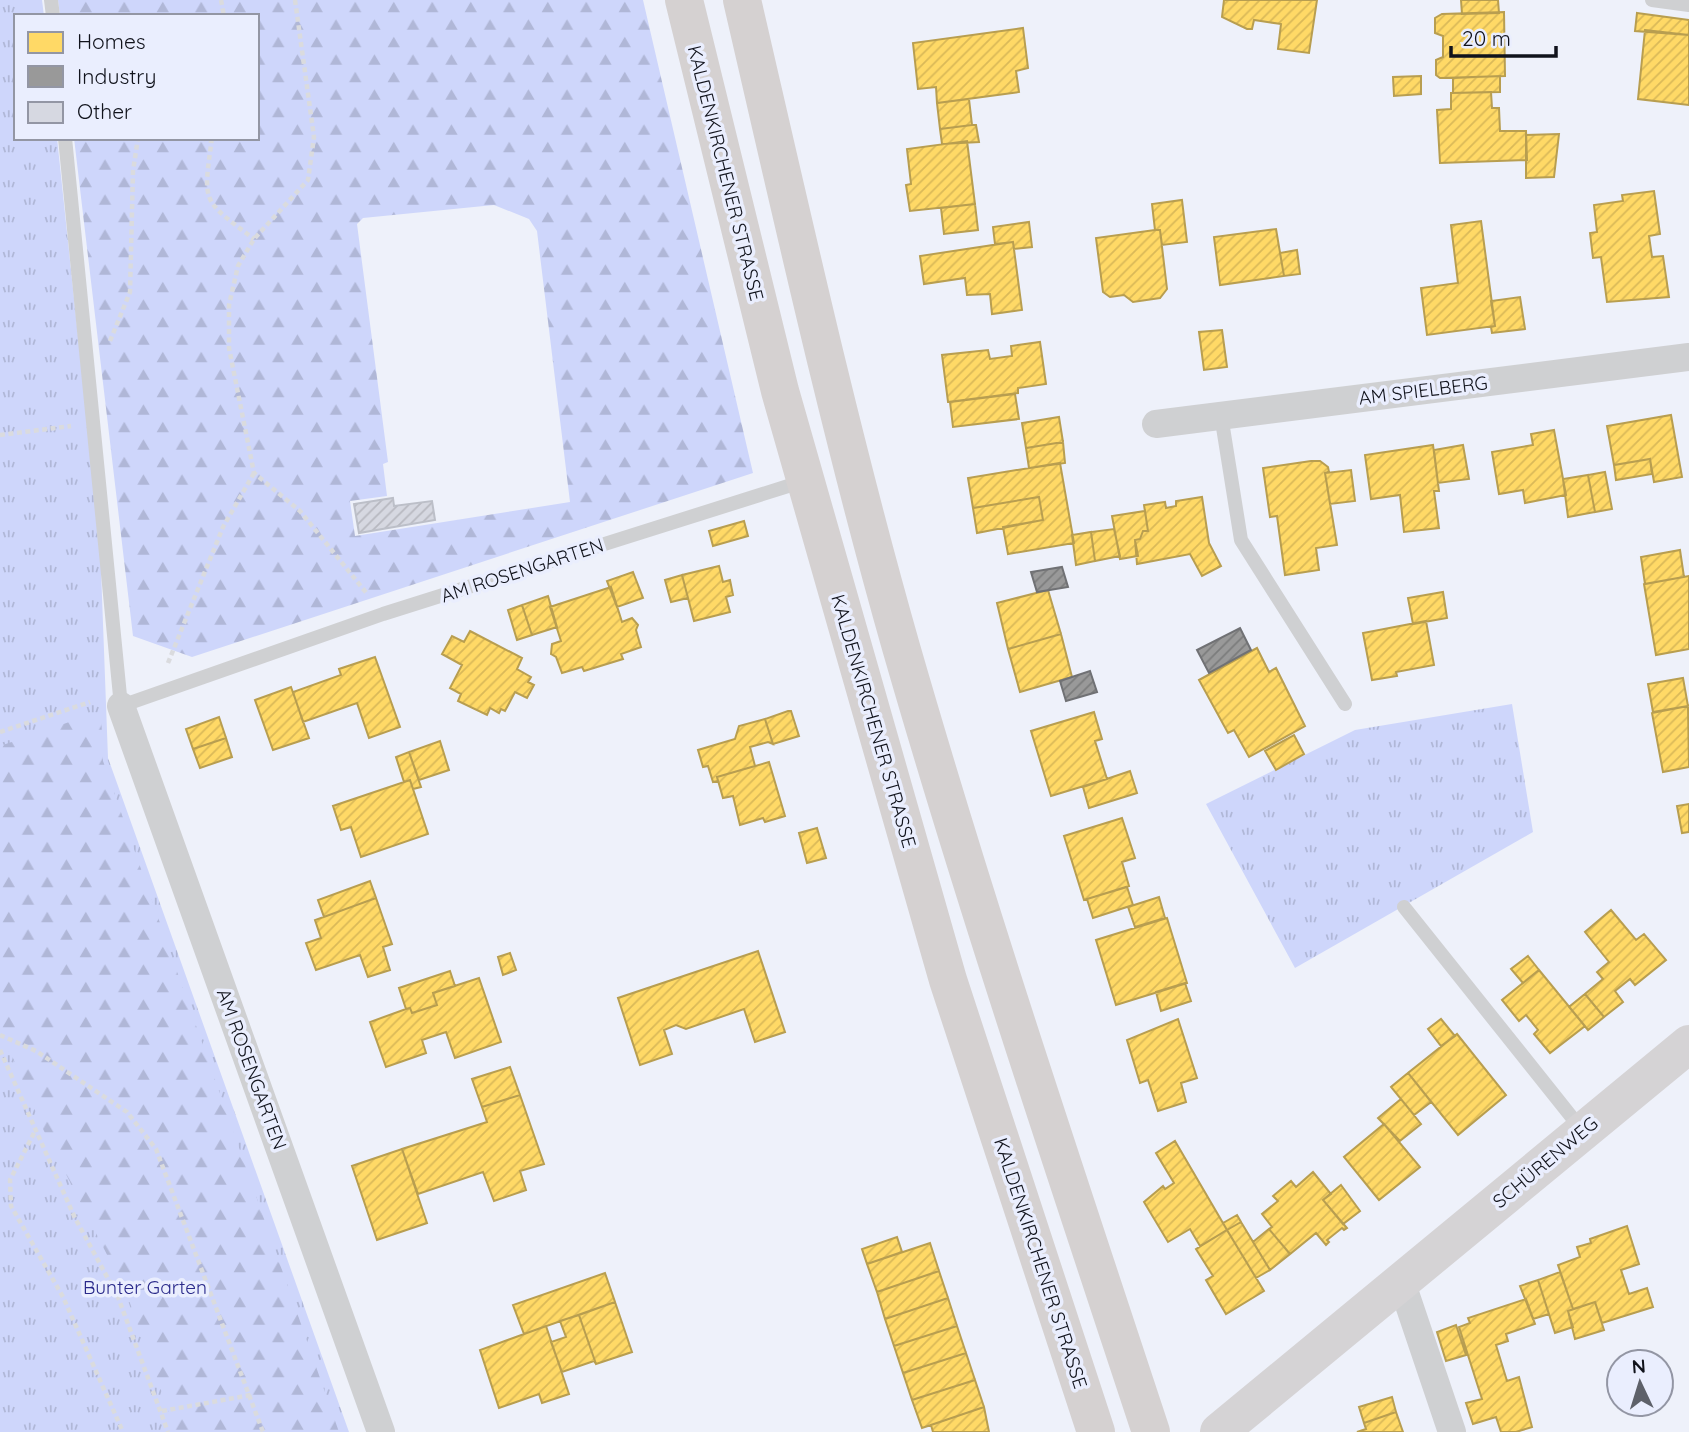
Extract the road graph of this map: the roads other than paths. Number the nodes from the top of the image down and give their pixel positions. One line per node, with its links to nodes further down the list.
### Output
1 (684, 0): 9 (main road, KALDENKIRCHENER STRASSE)
2 (742, 0): 18 (main road)
3 (1651, 0): 4 (lane)
4 (1689, 5)
5 (65, 140): 11 (lane, AM ROSENGARTEN)
6 (1689, 357): 7 (street, AM SPIELBERG)
7 (1221, 415): 8 (street, AM SPIELBERG); 10 (lane)
8 (1157, 424)
9 (806, 481): 11 (lane, AM ROSENGARTEN); 17 (main road, KALDENKIRCHENER STRASSE)
10 (1345, 704)
11 (121, 706): 16 (street, AM ROSENGARTEN)
12 (1404, 907): 14 (lane)
13 (1689, 1044): 14 (main road, SCHÜRENWEG)
14 (1582, 1130): 15 (main road, SCHÜRENWEG)
15 (1401, 1281): 19 (main road, SCHÜRENWEG); 20 (street)
16 (381, 1432)
17 (1096, 1432)
18 (1151, 1432)
19 (1219, 1432)
20 (1452, 1432)

